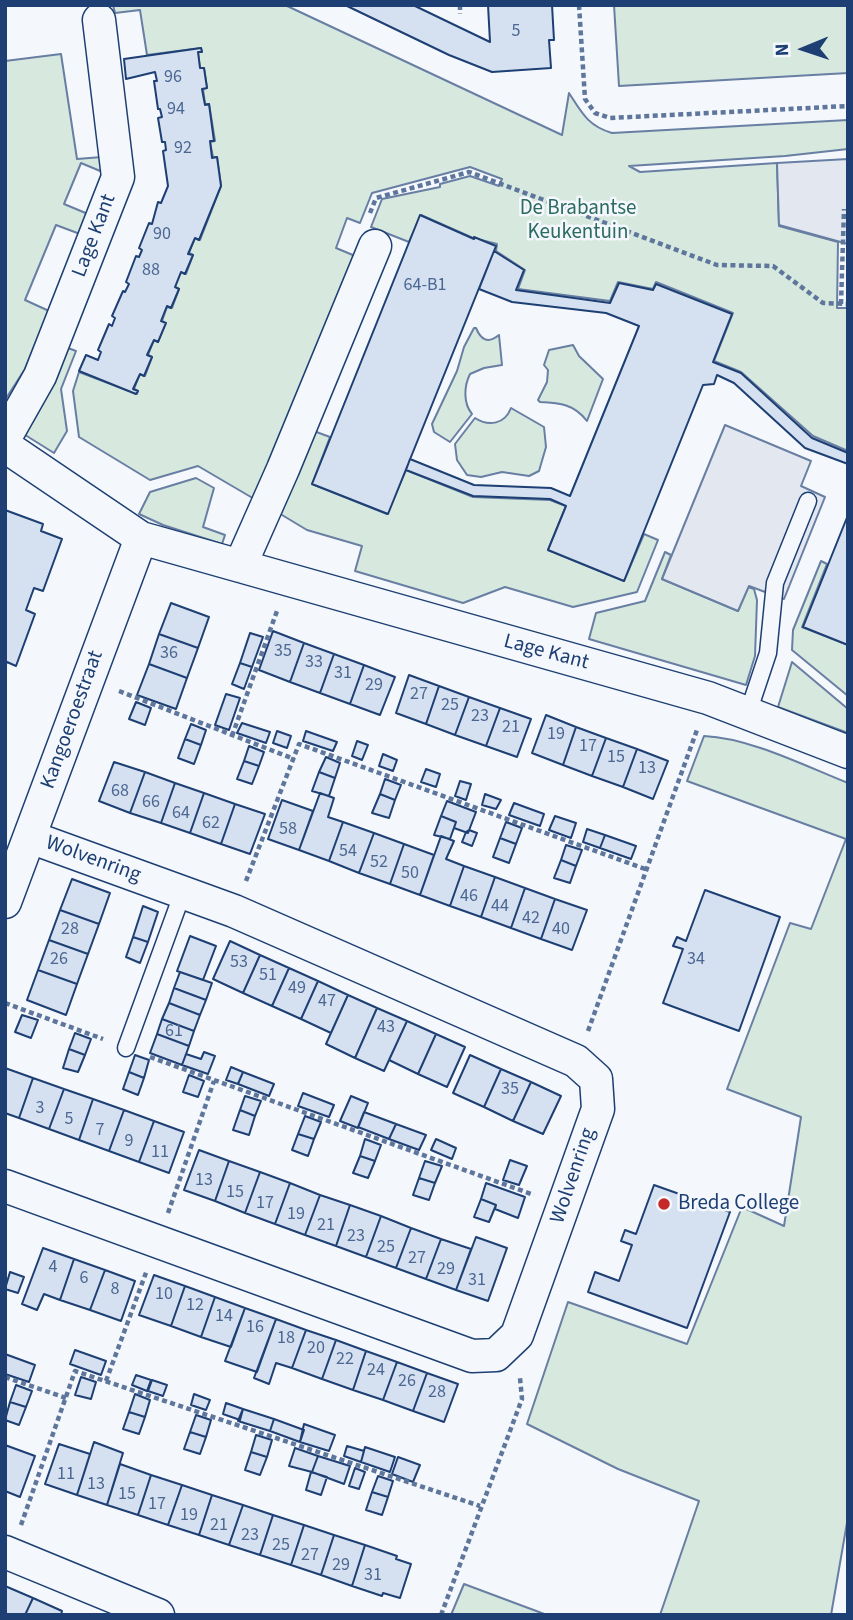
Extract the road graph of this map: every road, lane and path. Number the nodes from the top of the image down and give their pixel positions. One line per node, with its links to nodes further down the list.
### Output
1 (460, 5): 3 (path)
2 (579, 5): 5 (path)
3 (460, 13)
4 (99, 20): 9 (street, Lage Kant)
5 (848, 106)
6 (844, 209): 8 (path)
7 (376, 246): 8 (path); 13 (street)
8 (844, 304)
9 (5, 438)
10 (5, 446): 12 (street, Lage Kant)
11 (808, 501): 17 (lane)
12 (141, 538): 13 (street, Lage Kant); 15 (street, Kangoeroestraat)
13 (240, 566): 14 (street, Lage Kant)
14 (288, 580): 16 (street, Lage Kant); 18 (path)
15 (88, 679): 18 (path); 21 (street, Kangoeroestraat)
16 (708, 698): 17 (street, Lage Kant); 22 (path)
17 (748, 713): 19 (street, Lage Kant)
18 (232, 736): 20 (path)
19 (848, 752)
20 (294, 759): 22 (path); 25 (path)
21 (30, 837): 23 (street, Wolvenring); 24 (street, Kangoeroestraat)
22 (648, 870): 28 (path)
23 (183, 892): 25 (street, Wolvenring); 27 (lane)
24 (5, 902)
25 (234, 911): 28 (street, Wolvenring)
26 (5, 1003): 27 (path)
27 (126, 1048): 30 (path)
28 (576, 1061): 30 (street, Wolvenring)
29 (5, 1186): 31 (street)
30 (564, 1206): 31 (street, Wolvenring)
31 (517, 1335): 34 (path)
32 (5, 1377): 33 (path)
33 (66, 1398): 34 (path); 35 (path)
34 (480, 1506): 37 (path)
35 (8, 1553): 36 (street)
36 (158, 1615)
37 (441, 1615)

